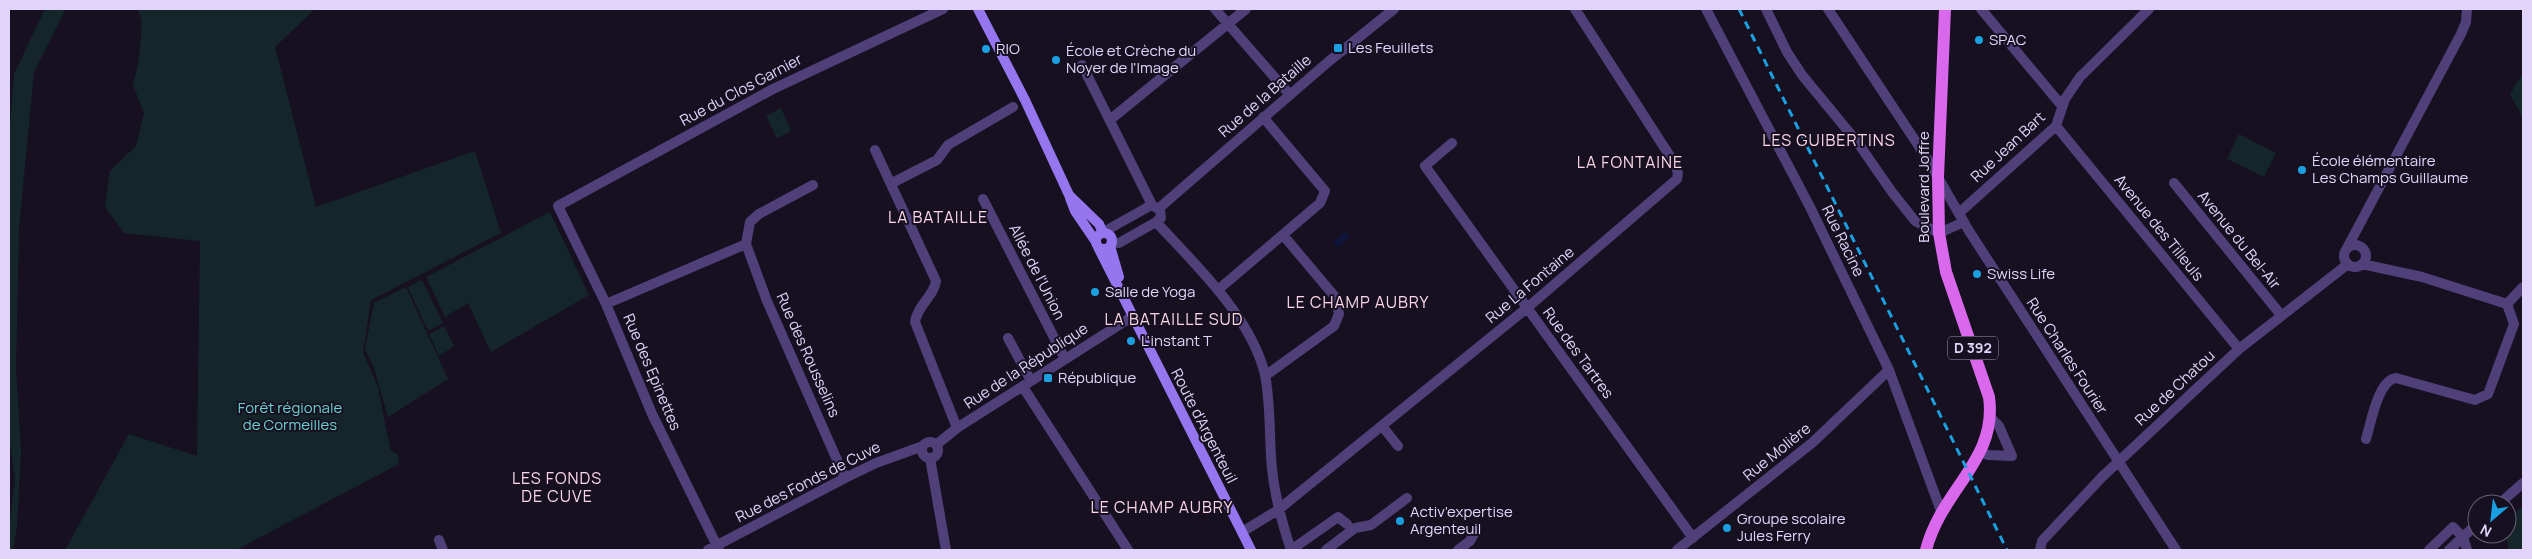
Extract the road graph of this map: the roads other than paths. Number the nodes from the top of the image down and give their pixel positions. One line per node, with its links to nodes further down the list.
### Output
1 (942, 9): 30 (street, Rue du Clos Garnier)
2 (978, 9): 28 (main road, Route d'Argenteuil)
3 (1215, 9): 14 (street)
4 (1246, 9): 14 (street)
5 (1394, 9): 16 (street, Rue de la Bataille)
6 (1576, 9): 47 (street, Rue La Fontaine)
7 (1706, 9): 54 (street, Rue Racine)
8 (1766, 9): 34 (street)
9 (1828, 9): 24 (street, Rue Charles Fourier)
10 (1946, 9): 24 (main road, Boulevard Joffre / D 392)
11 (1982, 9): 17 (street)
12 (2149, 9): 17 (street, Rue Jean Bart)
13 (2467, 9): 39 (street)
14 (1226, 23): 16 (street); 20 (street)
15 (1082, 65): 20 (street)
16 (1290, 95): 19 (street, Rue de la Bataille)
17 (2062, 106): 21 (street, Rue Jean Bart)
18 (1013, 107): 25 (street)
19 (1263, 117): 31 (street, Rue de la Bataille); 35 (street)
20 (1111, 119): 31 (street)
21 (2056, 126): 32 (street, Rue Jean Bart); 52 (street, Avenue des Tilleuls)
22 (1452, 143): 47 (street, Rue des Tartres)
23 (875, 150): 25 (street)
24 (1938, 177): 32 (street, Rue Charles Fourier); 34 (main road, Boulevard Joffre / D 392)
25 (892, 183): 59 (street)
26 (2174, 183): 48 (street, Avenue du Bel-Air)
27 (813, 185): 37 (street)
28 (1070, 195): 36 (main road, Route d'Argenteuil); 38 (main road, Route d'Argenteuil)
29 (983, 199): 53 (street, Allée de l'Union)
30 (558, 206): 45 (street, Rue des Epinettes)
31 (1155, 207): 33 (street); 36 (street, Rue de la Bataille)
32 (1961, 217): 34 (street, Rue Jean Bart); 66 (street, Rue Charles Fourier)
33 (1156, 222): 36 (street); 44 (street)
34 (1938, 233): 57 (main road, Boulevard Joffre / D 392)
35 (1283, 236): 44 (street); 55 (street)
36 (1108, 239): 38 (main road); 43 (main road, Route d'Argenteuil)
37 (746, 244): 45 (street); 67 (street, Rue des Rousselins)
38 (1097, 244): 43 (main road, Route d'Argenteuil)
39 (2347, 248): 40 (street); 41 (street)
40 (2348, 264): 41 (street); 48 (street, Rue de Chatou)
41 (2362, 264): 46 (street)
42 (2523, 287): 46 (street)
43 (1120, 288): 49 (main road, Route d'Argenteuil)
44 (1218, 288): 55 (street)
45 (606, 304): 80 (street, Rue des Epinettes)
46 (2508, 304): 50 (street)
47 (1527, 308): 58 (street, Rue La Fontaine); 78 (street, Rue des Tartres)
48 (2281, 315): 52 (street, Rue de Chatou)
49 (1133, 316): 53 (street, Rue de la République); 74 (main road, Route d'Argenteuil)
50 (2519, 327): 60 (street)
51 (1008, 338): 56 (street)
52 (2239, 349): 66 (street, Rue de Chatou)
53 (1065, 360): 56 (street, Rue de la République)
54 (1889, 370): 72 (street, Rue Racine); 78 (street, Rue Molière)
55 (1265, 376): 71 (street)
56 (1027, 384): 59 (street, Rue de la République); 83 (street)
57 (1990, 417): 64 (main road, Boulevard Joffre / D 392); 64 (street)
58 (1382, 426): 63 (street); 71 (street, Rue La Fontaine)
59 (958, 428): 61 (street, Rue de la République)
60 (2366, 439)
61 (936, 445): 62 (street); 65 (street)
62 (923, 446): 65 (street); 67 (street, Rue des Fonds de Cuve)
63 (1398, 446)
64 (1982, 452): 72 (main road, Boulevard Joffre / D 392)
65 (930, 458): 82 (street)
66 (2118, 463): 90 (street, Rue de Chatou); 91 (street, Rue Charles Fourier)
67 (845, 478): 80 (street, Rue des Fonds de Cuve)
68 (2523, 483): 69 (street)
69 (2510, 494)
70 (1407, 498): 86 (street)
71 (1278, 510): 74 (street, Rue La Fontaine); 85 (street)
72 (1941, 511): 89 (main road, Boulevard Joffre / D 392)
73 (1347, 524): 85 (street)
74 (1242, 532): 84 (main road, Route d'Argenteuil)
75 (1475, 532): 87 (street)
76 (2467, 533): 77 (street)
77 (2463, 537): 92 (street); 93 (street); 94 (street)
78 (1693, 538): 88 (street, Rue Molière)
79 (438, 540): 81 (street)
80 (715, 549)
81 (443, 550)
82 (946, 550)
83 (1128, 550)
84 (1251, 550)
85 (1291, 550)
86 (1326, 550)
87 (1458, 550)
88 (1678, 550)
89 (1926, 550)
90 (2040, 550)
91 (2176, 550)
92 (2429, 550)
93 (2449, 550)
94 (2467, 550)

